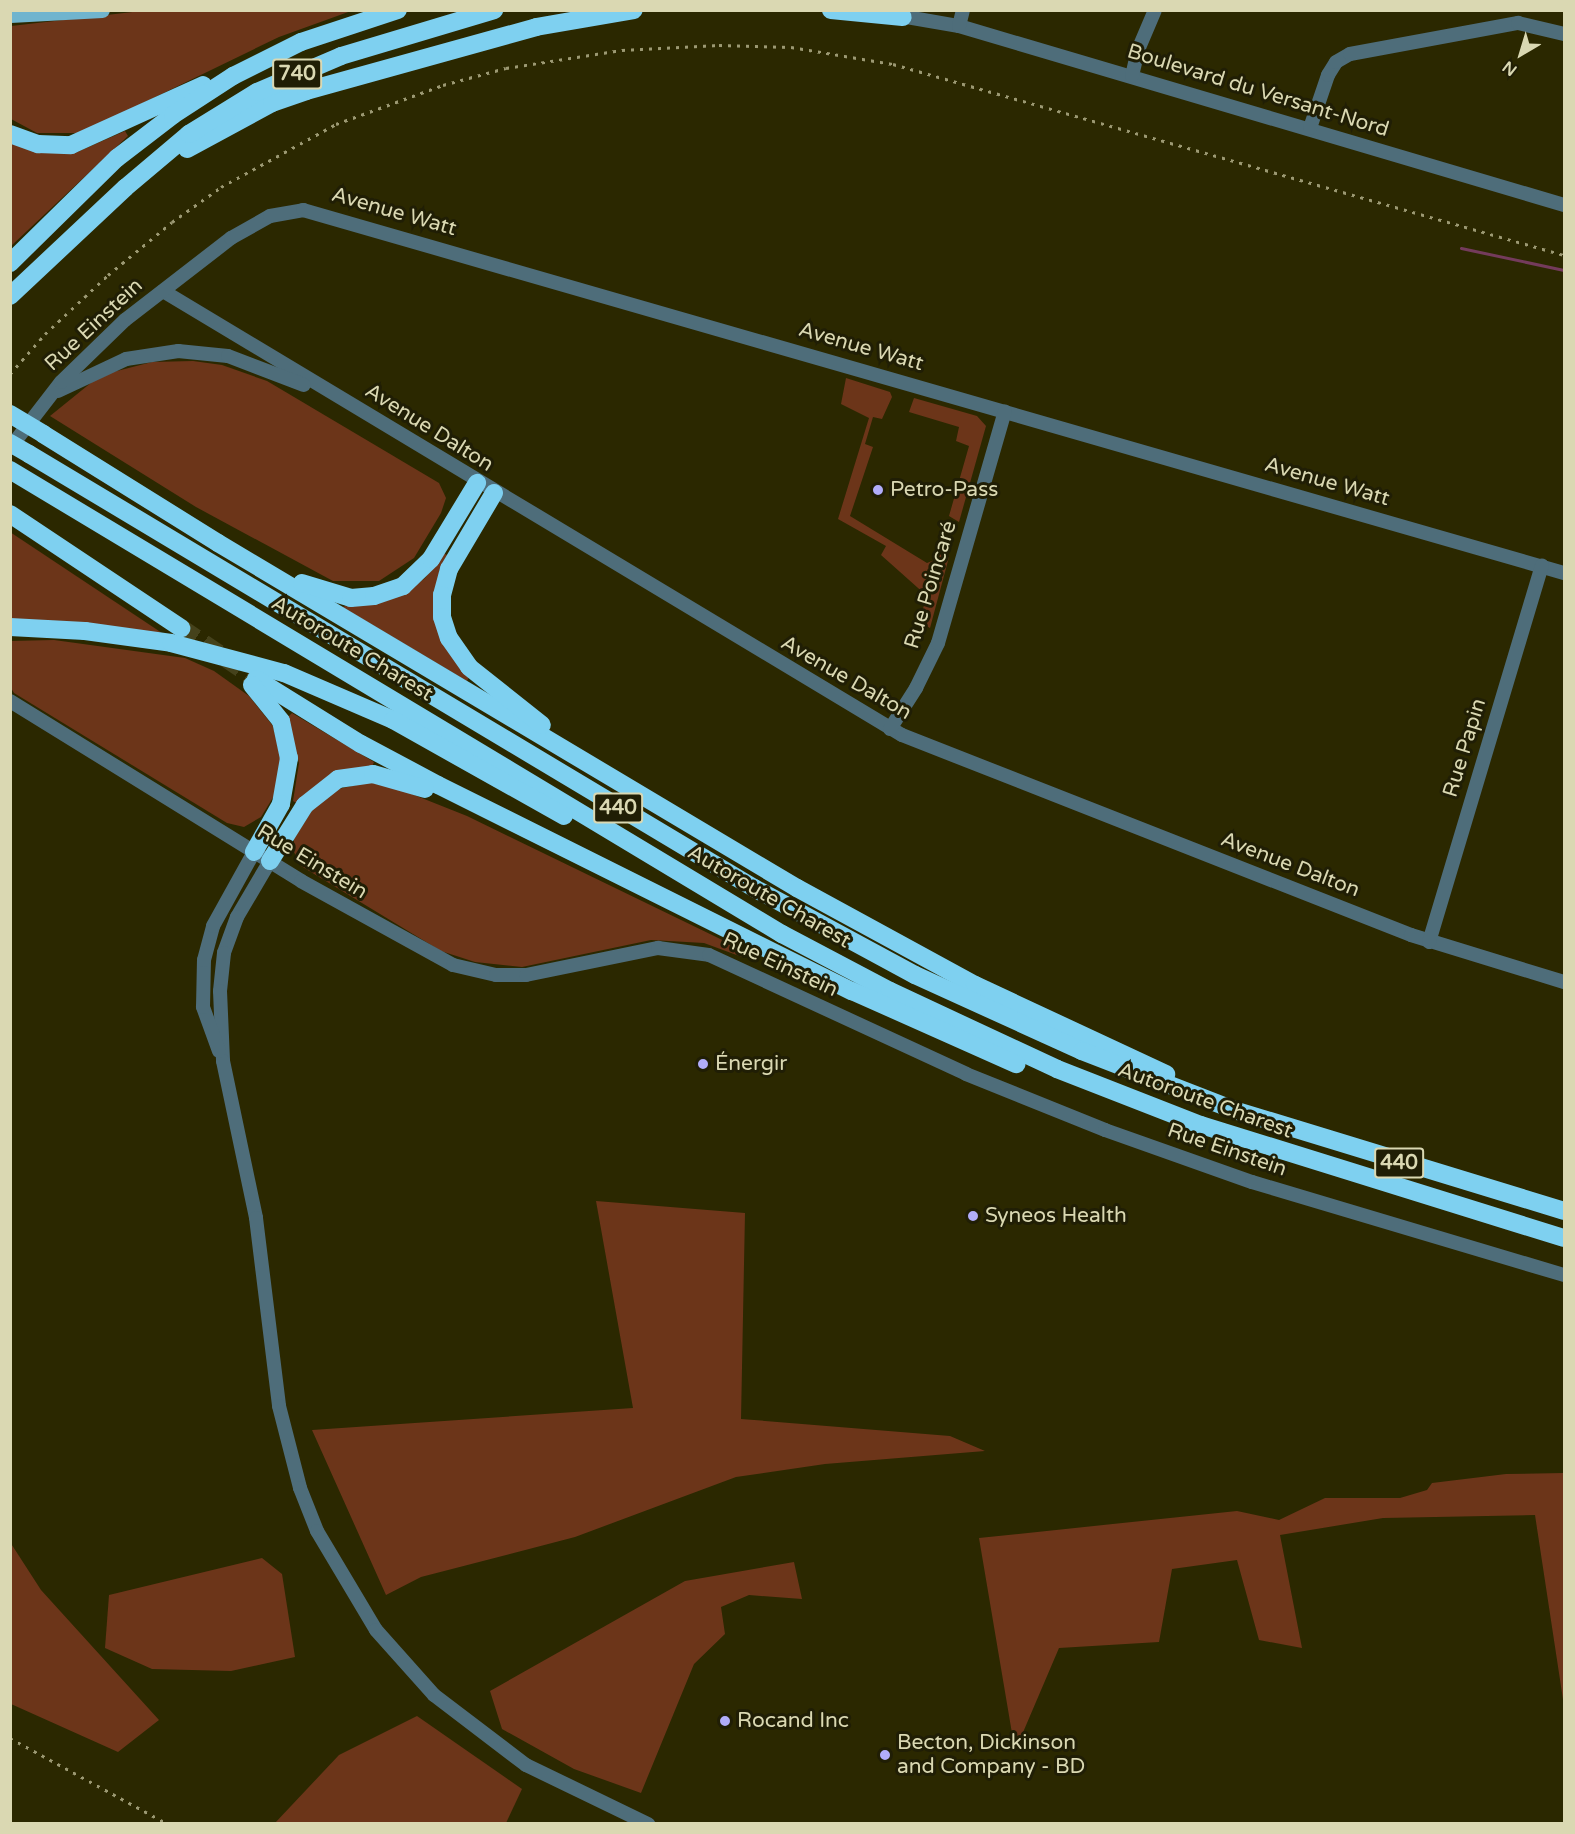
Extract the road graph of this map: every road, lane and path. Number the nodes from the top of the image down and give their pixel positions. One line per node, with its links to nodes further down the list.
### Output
1 (102, 10): 10 (main road)
2 (398, 10): 13 (highway, 740)
3 (494, 10): 17 (highway, 740)
4 (634, 10): 17 (highway)
5 (831, 10): 9 (highway)
6 (879, 10): 9 (street, Boulevard du Versant-Nord)
7 (963, 10): 11 (street)
8 (1155, 10): 14 (street)
9 (910, 14): 11 (street, Boulevard du Versant-Nord)
10 (10, 15)
11 (959, 26): 14 (street, Boulevard du Versant-Nord)
12 (1564, 34): 15 (street)
13 (301, 42): 16 (highway); 19 (highway, 740)
14 (1132, 76): 15 (street, Boulevard du Versant-Nord)
15 (1310, 128): 18 (street, Boulevard du Versant-Nord)
16 (10, 134)
17 (125, 188): 21 (highway, 740)
18 (1564, 205)
19 (10, 263)
20 (163, 291): 22 (street, Rue Einstein); 23 (street, Avenue Dalton); 24 (street, Avenue Watt)
21 (10, 296)
22 (49, 397): 23 (street); 27 (street, Rue Einstein)
23 (346, 402): 29 (street, Avenue Dalton)
24 (1005, 411): 33 (street, Avenue Watt); 38 (street, Rue Poincaré)
25 (10, 414): 31 (highway, bridge)
26 (10, 443): 48 (highway, Autoroute Charest / 440, bridge)
27 (10, 448)
28 (13, 471): 43 (highway, Autoroute Charest / 440)
29 (477, 483): 30 (street, Avenue Dalton); 31 (highway)
30 (494, 493): 38 (street, Avenue Dalton); 39 (highway)
31 (174, 513): 39 (highway)
32 (10, 514): 36 (highway)
33 (1542, 566): 34 (street, Avenue Watt); 44 (street, Rue Papin)
34 (1564, 573)
35 (10, 627): 43 (highway)
36 (181, 628)
37 (10, 701): 41 (street, Rue Einstein)
38 (890, 729): 44 (street, Avenue Dalton)
39 (677, 817): 48 (highway)
40 (539, 835): 41 (highway); 42 (highway); 47 (highway)
41 (254, 852): 42 (street, Rue Einstein); 46 (street)
42 (270, 861): 46 (street); 51 (street, Rue Einstein)
43 (782, 934): 47 (highway, Autoroute Charest / 440)
44 (1429, 942): 45 (street, Avenue Dalton)
45 (1564, 982)
46 (223, 1061): 52 (street)
47 (1115, 1093): 50 (highway, Autoroute Charest / 440)
48 (1234, 1110): 49 (highway, Autoroute Charest / 440)
49 (1564, 1211)
50 (1564, 1238)
51 (1564, 1275)
52 (648, 1824)

